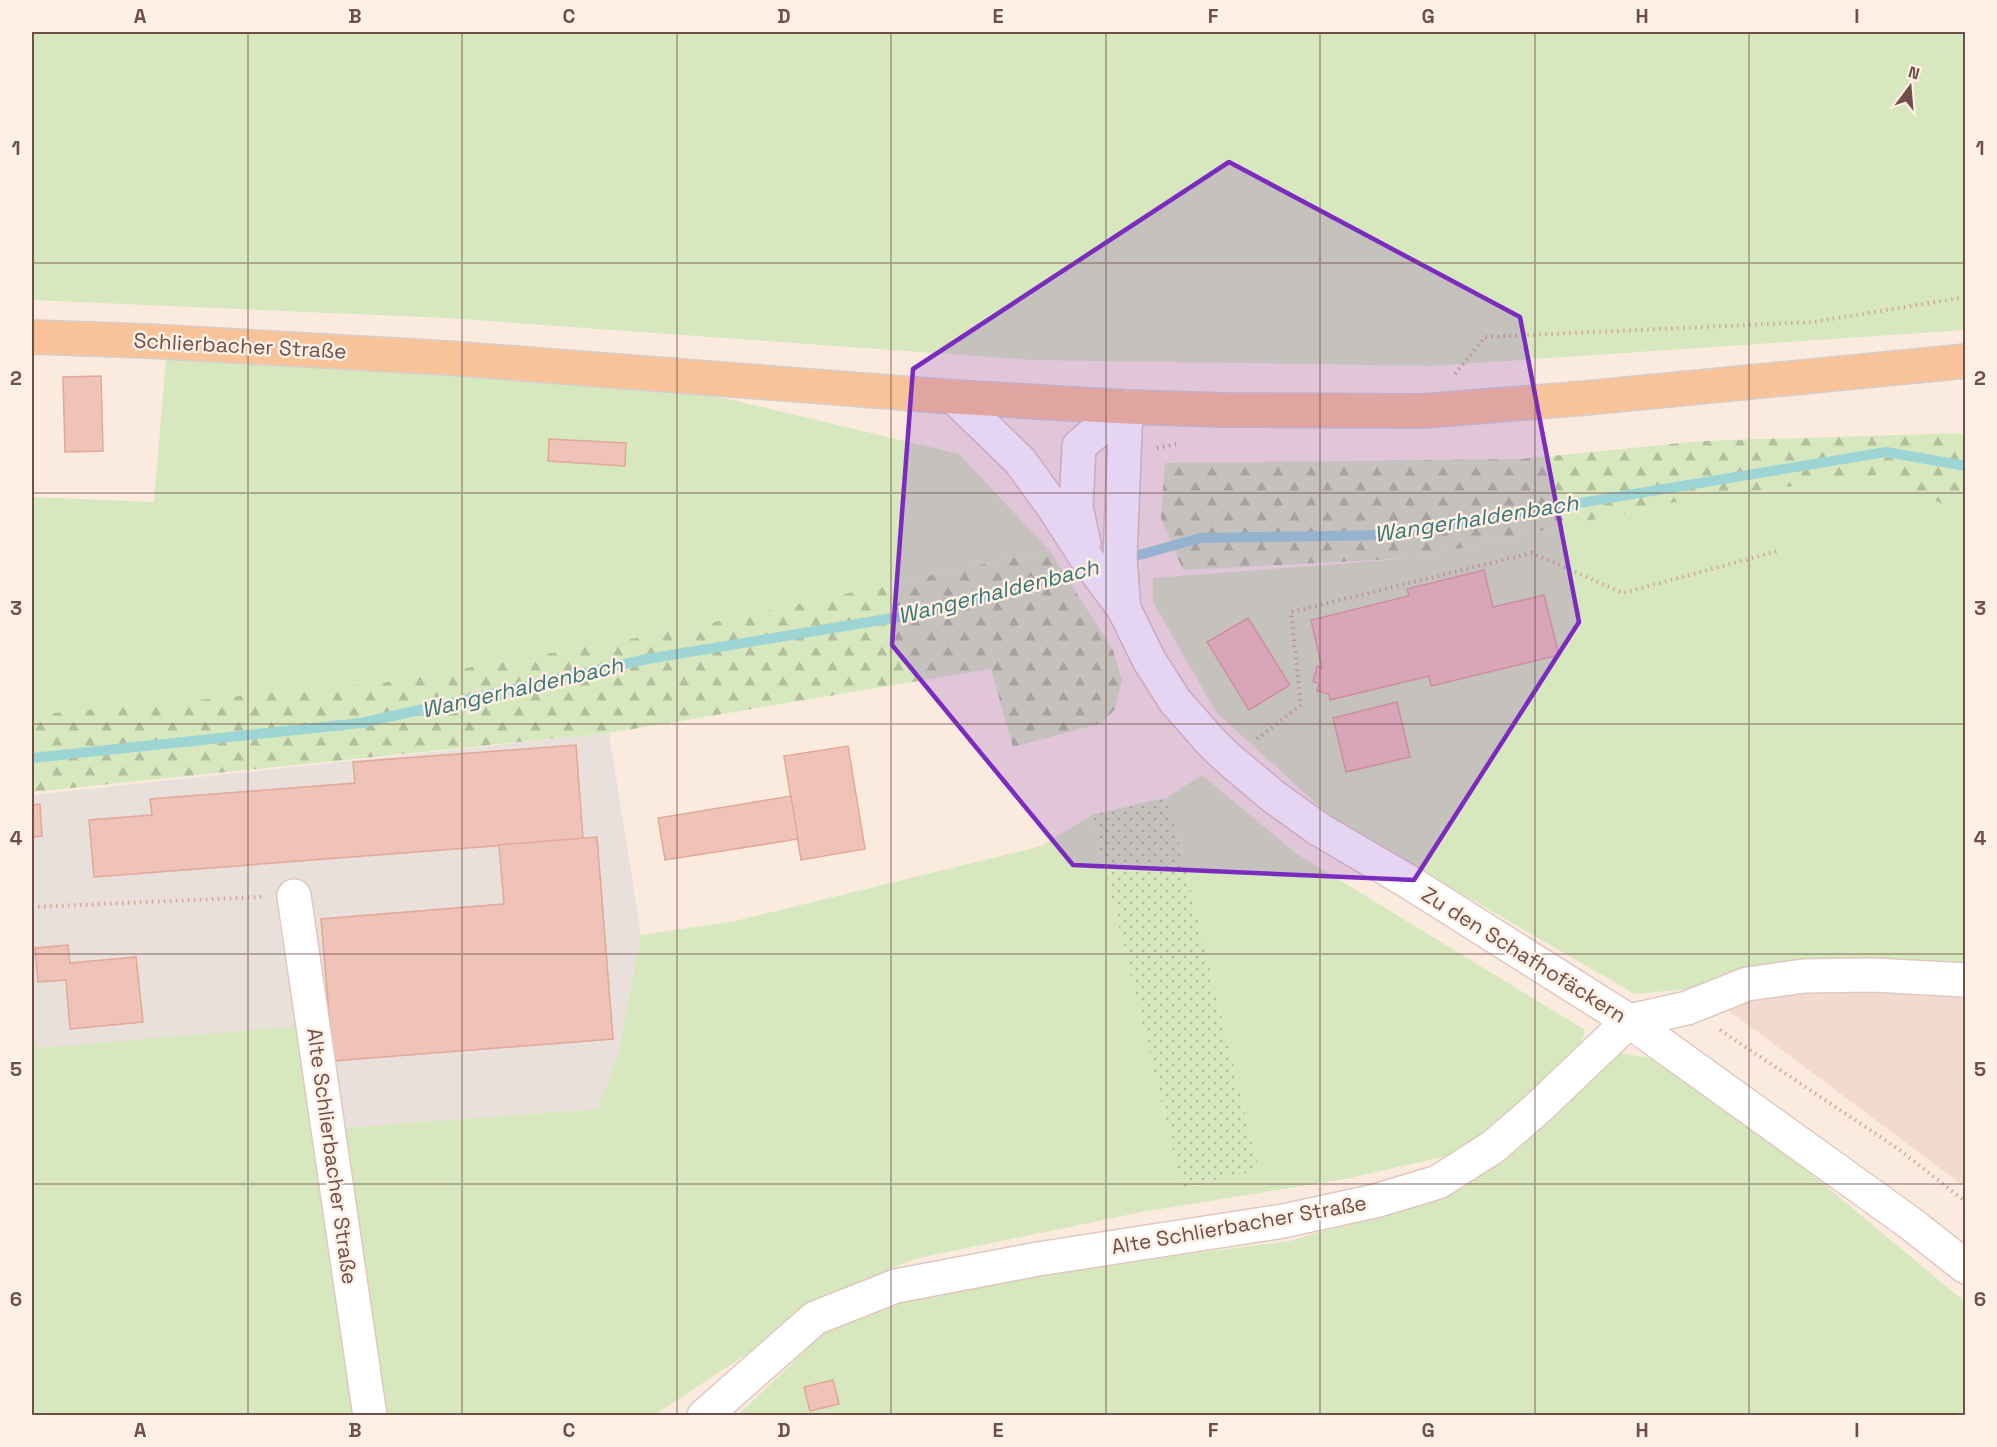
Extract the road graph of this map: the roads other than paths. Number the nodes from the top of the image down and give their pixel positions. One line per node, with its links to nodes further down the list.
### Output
1 (32, 337): 3 (main road, Schlierbacher Straße)
2 (1965, 361): 4 (main road, Schlierbacher Straße)
3 (954, 397): 4 (main road, Schlierbacher Straße); 5 (street, Zu den Schafhofäckern)
4 (1126, 407): 5 (street, Zu den Schafhofäckern); 6 (street, Zu den Schafhofäckern)
5 (1065, 508): 6 (street, Zu den Schafhofäckern)
6 (1124, 609): 9 (street, Zu den Schafhofäckern)
7 (294, 896): 11 (street, Alte Schlierbacher Straße)
8 (1965, 981): 9 (street)
9 (1629, 1021): 10 (street, Zu den Schafhofäckern); 12 (street, Alte Schlierbacher Straße)
10 (1965, 1267)
11 (370, 1416)
12 (704, 1416)

